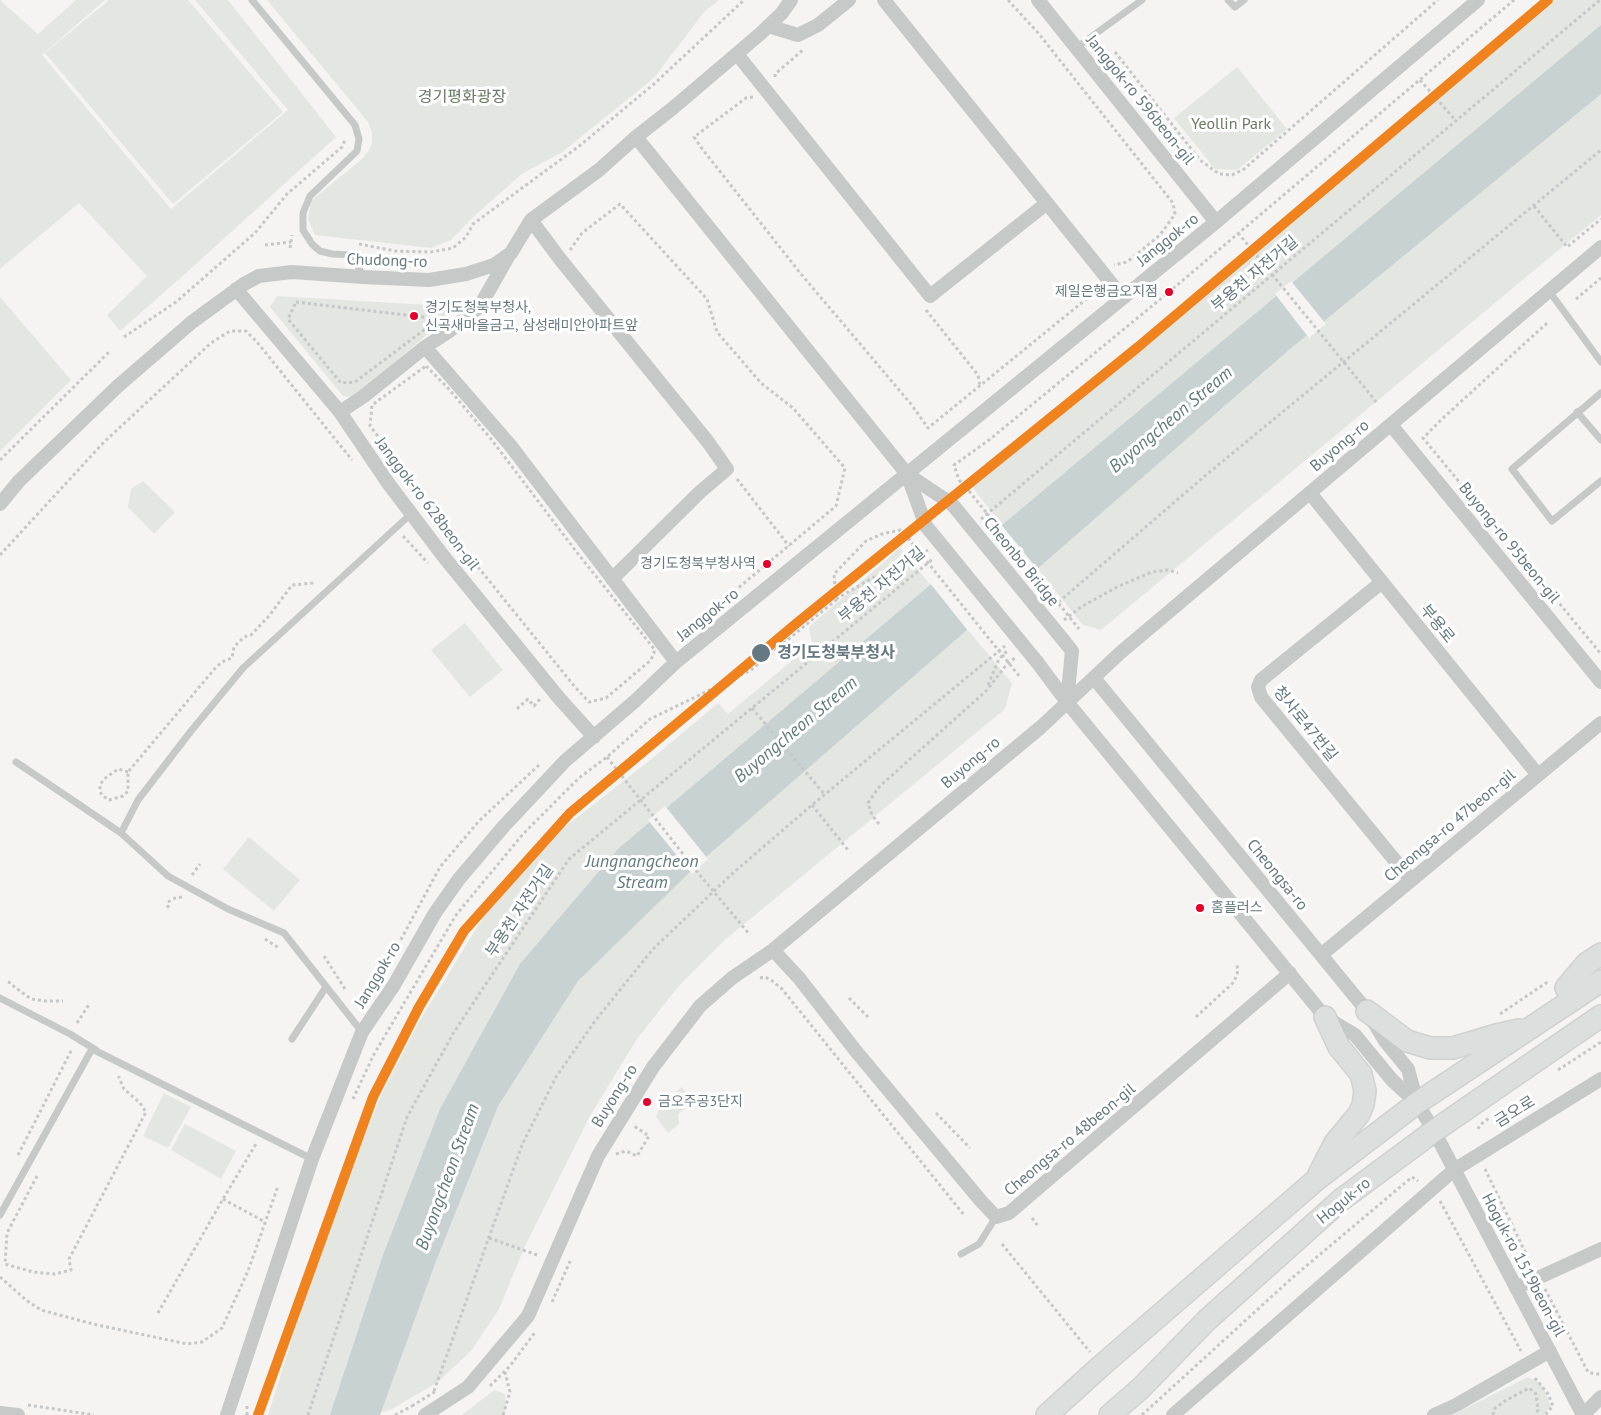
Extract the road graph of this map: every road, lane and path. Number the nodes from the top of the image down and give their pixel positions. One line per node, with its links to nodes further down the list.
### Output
1 (252, 0): 40 (lane)
2 (744, 0): 34 (path)
3 (792, 0): 15 (street, Chudong-ro)
4 (849, 0): 15 (street)
5 (884, 0): 25 (street)
6 (1008, 0): 39 (path)
7 (1038, 0): 16 (street, Janggok-ro 596beon-gil)
8 (1142, 0): 16 (lane)
9 (1228, 0): 10 (lane)
10 (1244, 0)
11 (1438, 0): 17 (path)
12 (1478, 0): 30 (street, Janggok-ro)
13 (1514, 0): 19 (path)
14 (1600, 0): 21 (path, 부용천 자전거길)
15 (768, 26): 18 (street, Chudong-ro)
16 (1076, 48): 30 (street, Janggok-ro 596beon-gil)
17 (1115, 52)
18 (736, 54): 23 (street, Chudong-ro); 25 (street)
19 (1420, 80): 21 (path); 31 (path)
20 (753, 97): 42 (path)
21 (1456, 121): 67 (path, 부용천 자전거길)
22 (346, 136): 48 (path)
23 (636, 137): 29 (street, Chudong-ro); 62 (street)
24 (1601, 150): 27 (path)
25 (1047, 203): 45 (street)
26 (620, 204): 81 (path)
27 (1534, 206): 28 (path); 78 (path)
28 (1601, 219)
29 (531, 220): 38 (street, Chudong-ro); 74 (street)
30 (1216, 222): 45 (street, Janggok-ro)
31 (1238, 233): 55 (path, bridge); 80 (path, bridge)
32 (293, 234): 33 (path)
33 (291, 242): 35 (path); 37 (path)
34 (357, 244)
35 (265, 245)
36 (1601, 247): 44 (street, Buyong-ro)
37 (290, 248)
38 (511, 253): 40 (street, Chudong-ro); 49 (street)
39 (1112, 266)
40 (363, 278): 43 (street, Chudong-ro)
41 (1601, 278): 46 (path)
42 (1098, 283)
43 (236, 289): 56 (street, Janggok-ro 628beon-gil); 65 (street, Chudong-ro)
44 (1549, 291): 51 (lane); 58 (street, Buyong-ro)
45 (1123, 298): 62 (street, Janggok-ro)
46 (1576, 299)
47 (1547, 323): 84 (path)
48 (124, 337)
49 (425, 347): 56 (street); 74 (street)
50 (109, 352): 60 (path)
51 (1601, 362)
52 (341, 383): 52 (path)
53 (448, 388): 83 (path)
54 (1601, 393): 57 (lane)
55 (1378, 404)
56 (340, 412): 66 (street, Janggok-ro 628beon-gil)
57 (1577, 412): 59 (lane); 63 (lane)
58 (1391, 424): 64 (street, Buyong-ro); 89 (street, Buyong-ro 95beon-gil)
59 (1601, 440)
60 (0, 460)
61 (354, 462): 70 (path)
62 (907, 474): 86 (street, Janggok-ro); 91 (street, Cheongsa-ro, bridge); 91 (street, Cheonbo Bridge, bridge)
63 (1601, 481)
64 (1310, 493): 75 (street, 부용로); 88 (street, Buyong-ro)
65 (0, 504)
66 (412, 513): 95 (street, Janggok-ro 628beon-gil); 104 (lane)
67 (978, 522)
68 (403, 536): 72 (path)
69 (928, 550): 77 (path)
70 (0, 555)
71 (934, 558): 92 (path, 부용천 자전거길)
72 (433, 568)
73 (1178, 573): 79 (path)
74 (612, 579): 86 (street)
75 (1382, 582): 100 (street, 부용로); 108 (street, 청사로47번길)
76 (314, 583): 99 (path)
77 (836, 600): 87 (path, bridge); 96 (path)
78 (1053, 607)
79 (1062, 622)
80 (1079, 629)
81 (683, 630)
82 (1008, 644): 101 (path)
83 (655, 650)
84 (1601, 654)
85 (1016, 657): 103 (path)
86 (676, 662): 95 (street, Janggok-ro)
87 (1020, 677)
88 (1094, 678): 91 (street, Buyong-ro); 117 (street, Cheongsa-ro)
89 (1601, 682)
90 (540, 699): 93 (path)
91 (1067, 702): 113 (street, Buyong-ro); 121 (street, Cheongsa-ro)
92 (752, 708): 101 (path); 198 (path, 부용천 자전거길)
93 (517, 709)
94 (1601, 723): 100 (street, Cheongsa-ro 47beon-gil)
95 (594, 737): 140 (street, Janggok-ro)
96 (607, 757): 111 (path, bridge); 148 (path)
97 (545, 758): 115 (path)
98 (16, 762): 104 (lane)
99 (128, 772): 99 (path)
100 (1538, 775): 108 (street, Cheongsa-ro 47beon-gil)
101 (825, 795): 102 (path)
102 (813, 805): 105 (path); 171 (path)
103 (879, 824)
104 (121, 833): 126 (lane)
105 (848, 850)
106 (200, 864): 107 (path)
107 (192, 874)
108 (1411, 880): 117 (street, Cheongsa-ro 47beon-gil)
109 (184, 897): 110 (path)
110 (168, 908)
111 (750, 935)
112 (261, 936): 114 (path)
113 (773, 950): 167 (street, Cheongsa-ro 48beon-gil); 192 (street, Buyong-ro)
114 (284, 951)
115 (394, 952)
116 (1601, 954): 125 (main road)
117 (1321, 955): 132 (street, Cheongsa-ro)
118 (324, 956): 127 (path)
119 (1237, 965): 135 (path)
120 (1601, 965): 125 (main road)
121 (1290, 973): 136 (street, Cheongsa-ro); 167 (street, Cheongsa-ro 48beon-gil)
122 (755, 978): 166 (path)
123 (1601, 981): 139 (main road, Hoguk-ro)
124 (8, 982): 130 (path)
125 (1558, 985): 138 (main road); 138 (path)
126 (326, 987): 140 (lane); 141 (lane)
127 (345, 990)
128 (0, 998): 143 (lane)
129 (849, 998): 134 (path)
130 (63, 1001)
131 (90, 1003): 137 (path)
132 (1367, 1011): 138 (main road); 147 (street, Cheongsa-ro)
133 (1601, 1016): 151 (main road, Hoguk-ro)
134 (868, 1017)
135 (1196, 1017)
136 (1325, 1017): 147 (street, Cheongsa-ro); 161 (main road, Hoguk-ro)
137 (77, 1023)
138 (1495, 1026): 139 (main road)
139 (1532, 1028): 147 (main road, Hoguk-ro)
140 (362, 1032): 155 (street, Janggok-ro)
141 (292, 1039)
142 (72, 1048): 156 (path)
143 (96, 1050): 155 (lane); 165 (lane)
144 (115, 1070): 159 (path)
145 (1597, 1081): 146 (street, 금오로); 158 (street, 금오로)
146 (1601, 1096)
147 (1417, 1103): 151 (street, Cheongsa-ro); 161 (main road, Hoguk-ro)
148 (349, 1108)
149 (936, 1113): 153 (path)
150 (635, 1119): 154 (path)
151 (1434, 1131): 158 (street, Hoguk-ro 1519beon-gil); 202 (main road, Hoguk-ro)
152 (259, 1140): 163 (path)
153 (970, 1148)
154 (626, 1151)
155 (312, 1159): 196 (street, Janggok-ro)
156 (16, 1160)
157 (1485, 1169): 176 (path)
158 (1454, 1170): 179 (street, Hoguk-ro 1519beon-gil); 204 (street, 금오로)
159 (39, 1171)
160 (1414, 1179): 203 (path)
161 (1316, 1180): 201 (main road, Hoguk-ro)
162 (278, 1186): 169 (path)
163 (223, 1199): 169 (path); 180 (path)
164 (1440, 1201): 181 (path)
165 (0, 1215)
166 (964, 1215)
167 (996, 1217): 174 (lane)
168 (1032, 1218): 170 (path)
169 (266, 1222): 177 (path)
170 (1038, 1226)
171 (489, 1238): 175 (path); 192 (path)
172 (1002, 1244): 183 (path)
173 (1601, 1249): 179 (street)
174 (961, 1254)
175 (537, 1255)
176 (1532, 1266)
177 (0, 1277)
178 (1543, 1286): 185 (path)
179 (1516, 1288): 182 (street, Hoguk-ro 1519beon-gil)
180 (158, 1313)
181 (1521, 1351)
182 (1550, 1351): 205 (street); 209 (street, Hoguk-ro 1519beon-gil)
183 (1092, 1354)
184 (504, 1372): 200 (path)
185 (1601, 1374)
186 (1535, 1378): 187 (path)
187 (1544, 1389): 189 (path); 208 (path)
188 (436, 1391): 199 (path, bridge)
189 (1536, 1394): 206 (path); 207 (path)
190 (248, 1396): 197 (path)
191 (1601, 1397): 209 (street)
192 (427, 1409)
193 (21, 1410): 194 (street); 195 (path)
194 (0, 1413)
195 (94, 1415)
196 (227, 1415)
197 (247, 1415)
198 (308, 1415)
199 (395, 1415)
200 (503, 1415)
201 (1047, 1415)
202 (1110, 1415)
203 (1142, 1415)
204 (1173, 1415)
205 (1434, 1415)
206 (1493, 1415)
207 (1535, 1415)
208 (1545, 1415)
209 (1583, 1415)

